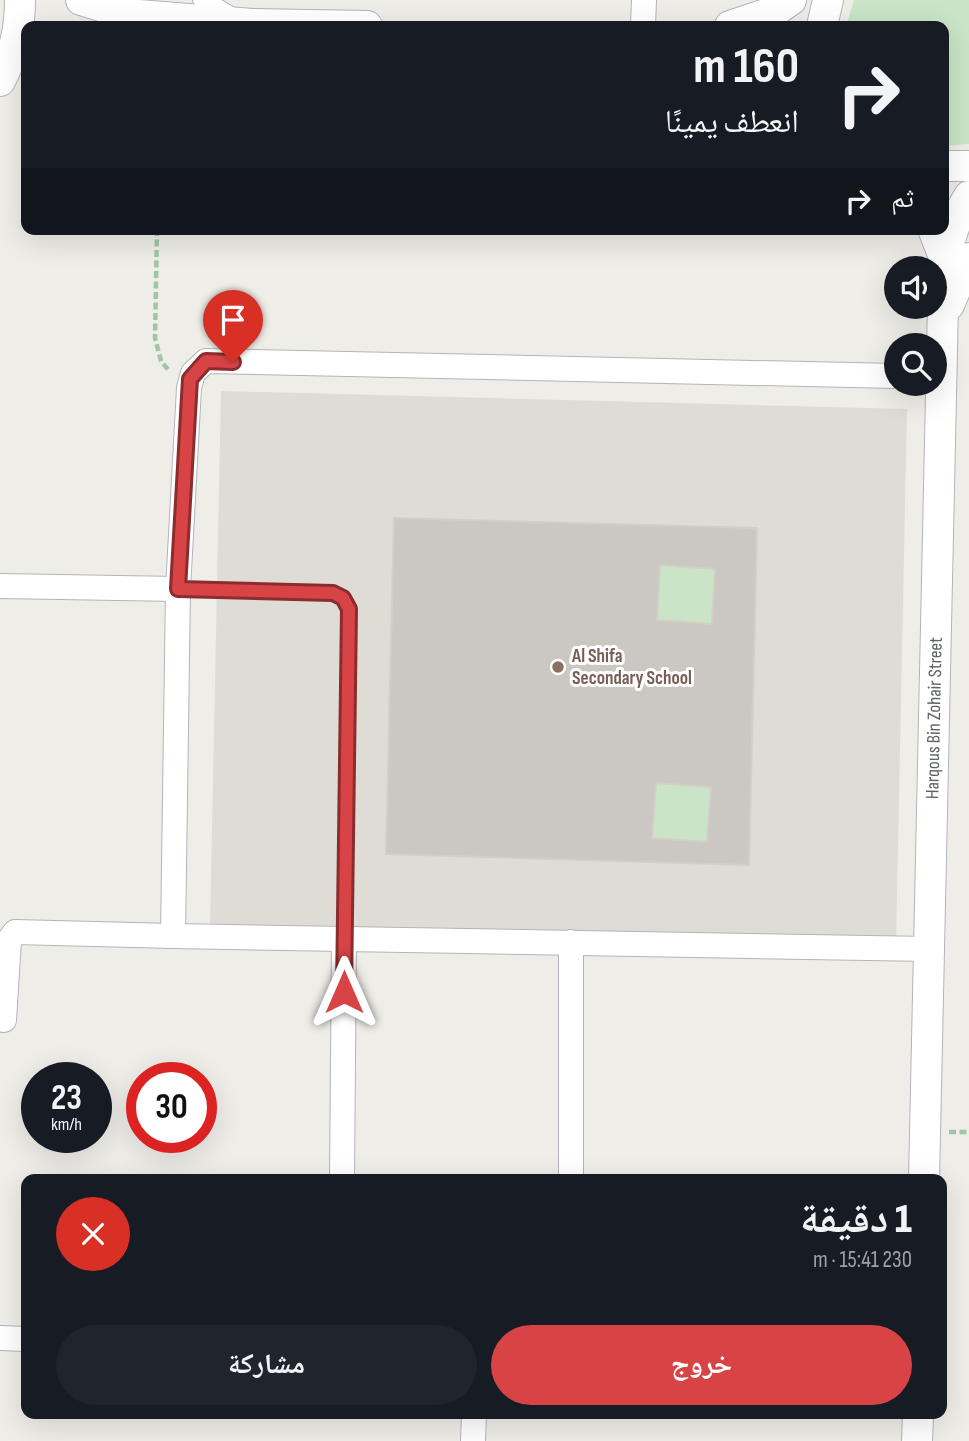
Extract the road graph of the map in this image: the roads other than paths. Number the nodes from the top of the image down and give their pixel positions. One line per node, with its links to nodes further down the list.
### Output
1 (20, 0): 15 (street)
2 (81, 0): 7 (street)
3 (199, 0): 10 (lane)
4 (645, 0): 11 (street)
5 (792, 0): 12 (street)
6 (828, 0): 13 (street)
7 (162, 17): 8 (street); 9 (street)
8 (149, 21)
9 (213, 21)
10 (246, 21)
11 (643, 21)
12 (745, 21)
13 (823, 21)
14 (21, 70): 15 (street)
15 (0, 81)
16 (949, 166): 17 (street)
17 (969, 166)
18 (969, 196): 20 (street)
19 (938, 235): 20 (street)
20 (957, 257): 21 (street, Harqous Bin Zohair Street)
21 (942, 333)
22 (884, 376): 25 (street)
23 (938, 396): 29 (street, Harqous Bin Zohair Street)
24 (0, 586): 25 (street)
25 (178, 589): 26 (street); 27 (lane)
26 (173, 936): 27 (street); 30 (street)
27 (344, 939): 28 (street); 31 (street)
28 (571, 943): 29 (street); 32 (street)
29 (929, 948): 33 (street, Harqous Bin Zohair Street)
30 (4, 1020)
31 (342, 1174)
32 (571, 1174)
33 (924, 1174)
34 (0, 1338): 35 (street)
35 (21, 1339)
36 (474, 1419): 38 (street)
37 (918, 1419): 39 (street)
38 (473, 1441)
39 (917, 1441)

